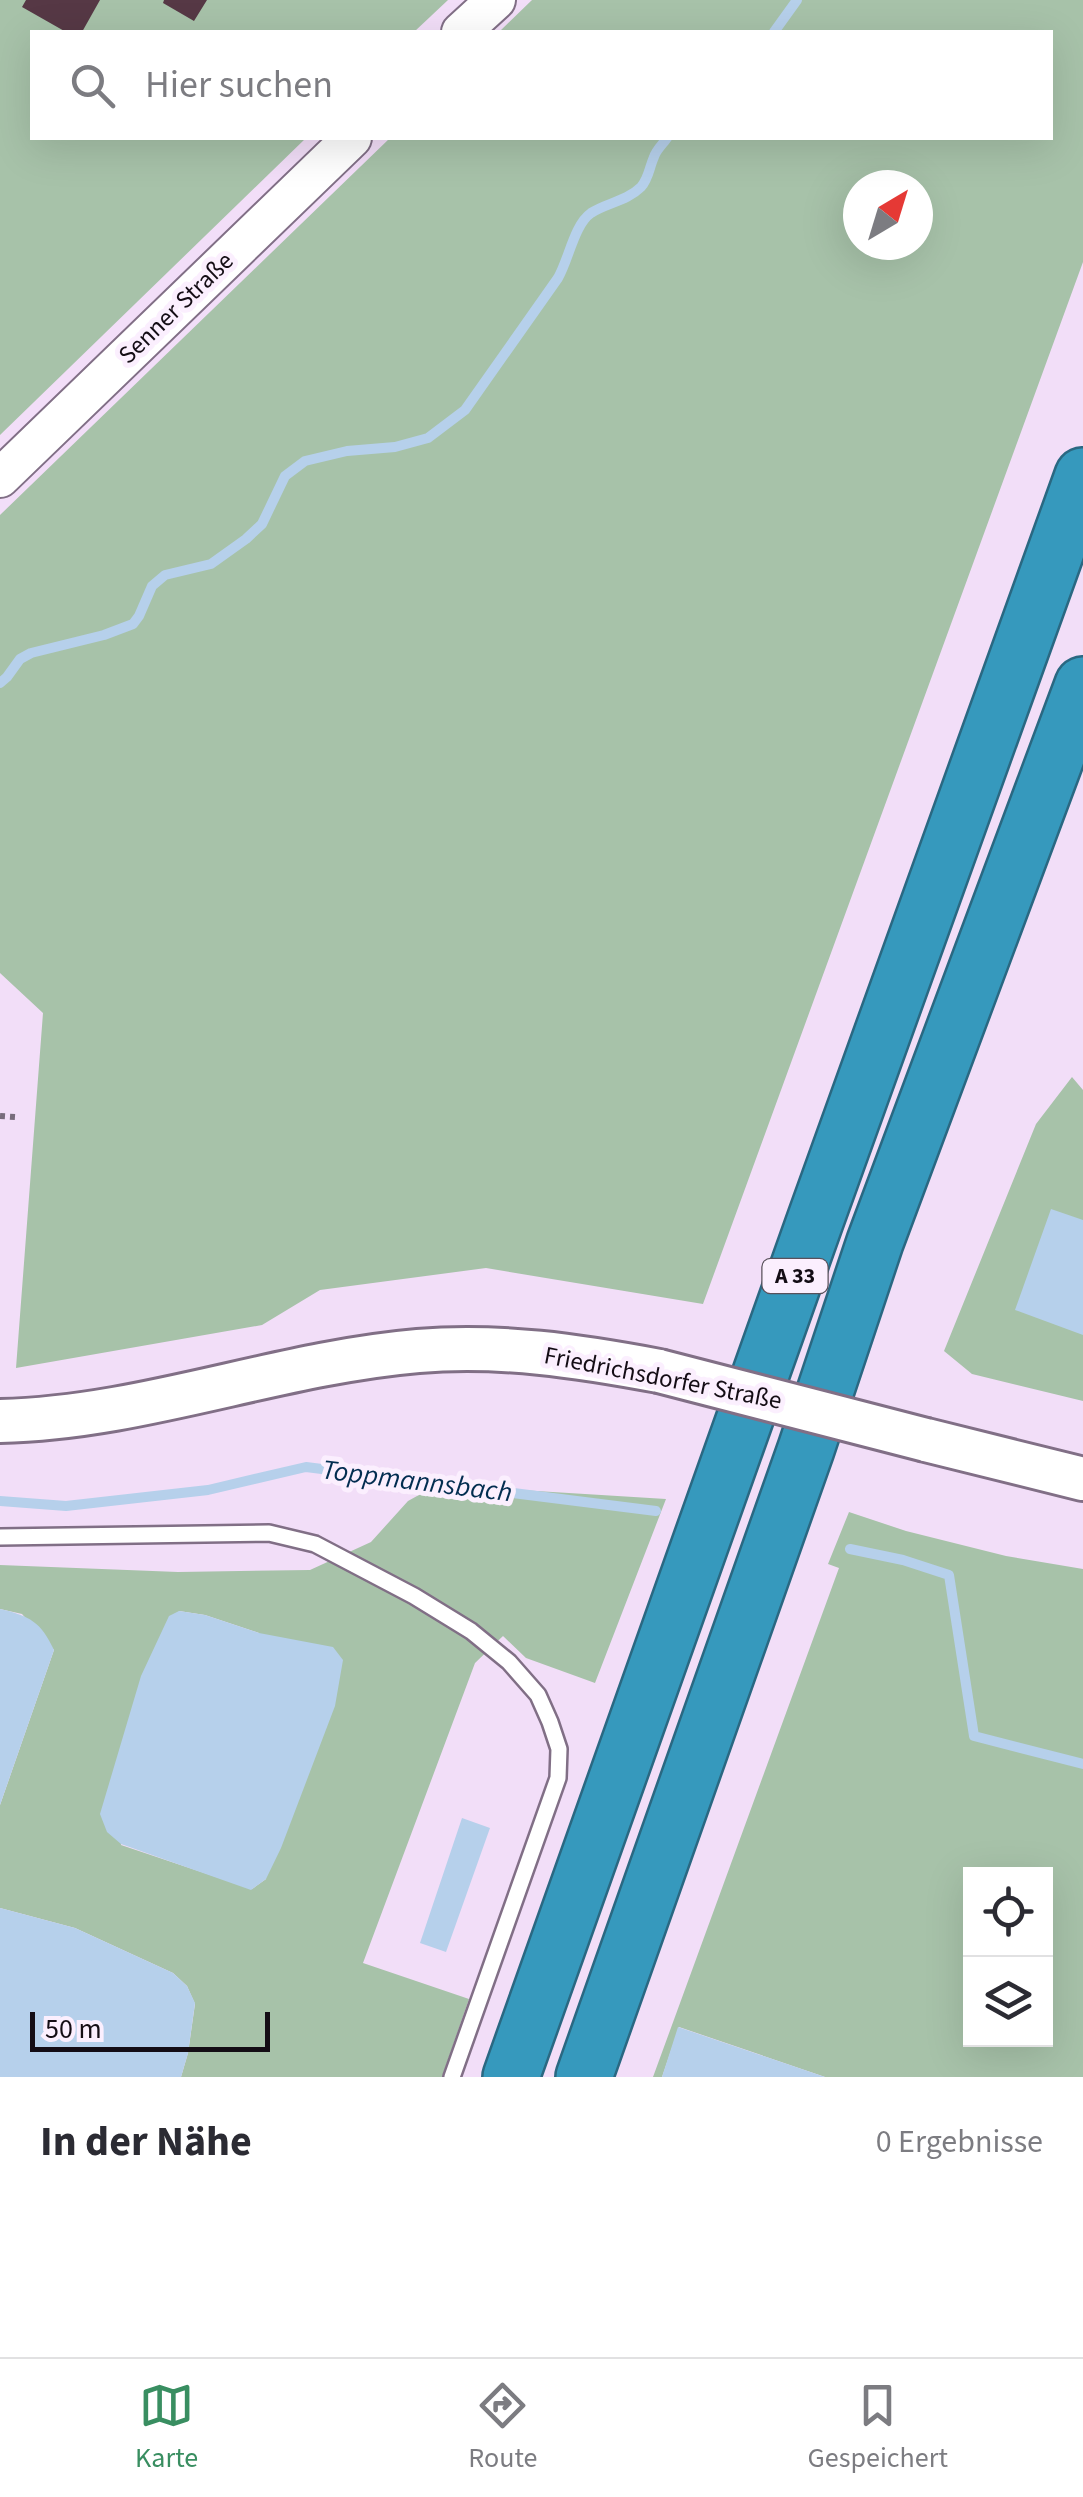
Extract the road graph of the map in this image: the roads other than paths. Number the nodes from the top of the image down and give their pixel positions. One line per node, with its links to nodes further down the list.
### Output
1 (496, 0): 2 (street)
2 (463, 30)
3 (350, 140): 5 (street, Senner Straße)
4 (1083, 476): 11 (highway, A 33)
5 (0, 478)
6 (1083, 685): 12 (highway, A 33)
7 (0, 1421): 8 (main road, Friedrichsdorfer Straße, bridge)
8 (1083, 1479)
9 (0, 1537): 10 (lane)
10 (452, 2077)
11 (511, 2077)
12 (584, 2077)

